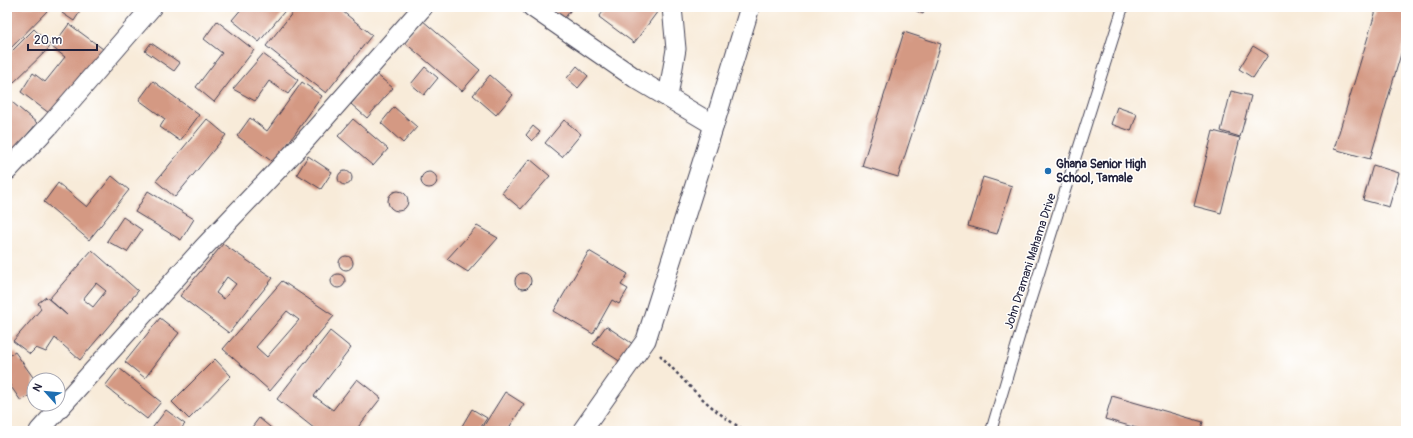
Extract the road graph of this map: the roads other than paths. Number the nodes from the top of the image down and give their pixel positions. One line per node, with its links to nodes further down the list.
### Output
1 (152, 7): 9 (street)
2 (423, 7): 10 (street)
3 (532, 7): 7 (street)
4 (672, 7): 7 (street)
5 (750, 7): 8 (street)
6 (1123, 7): 12 (lane, John Dramani Mahama Drive)
7 (668, 97): 8 (street)
8 (714, 125): 11 (street)
9 (7, 171)
10 (39, 431)
11 (582, 431)
12 (991, 431)

